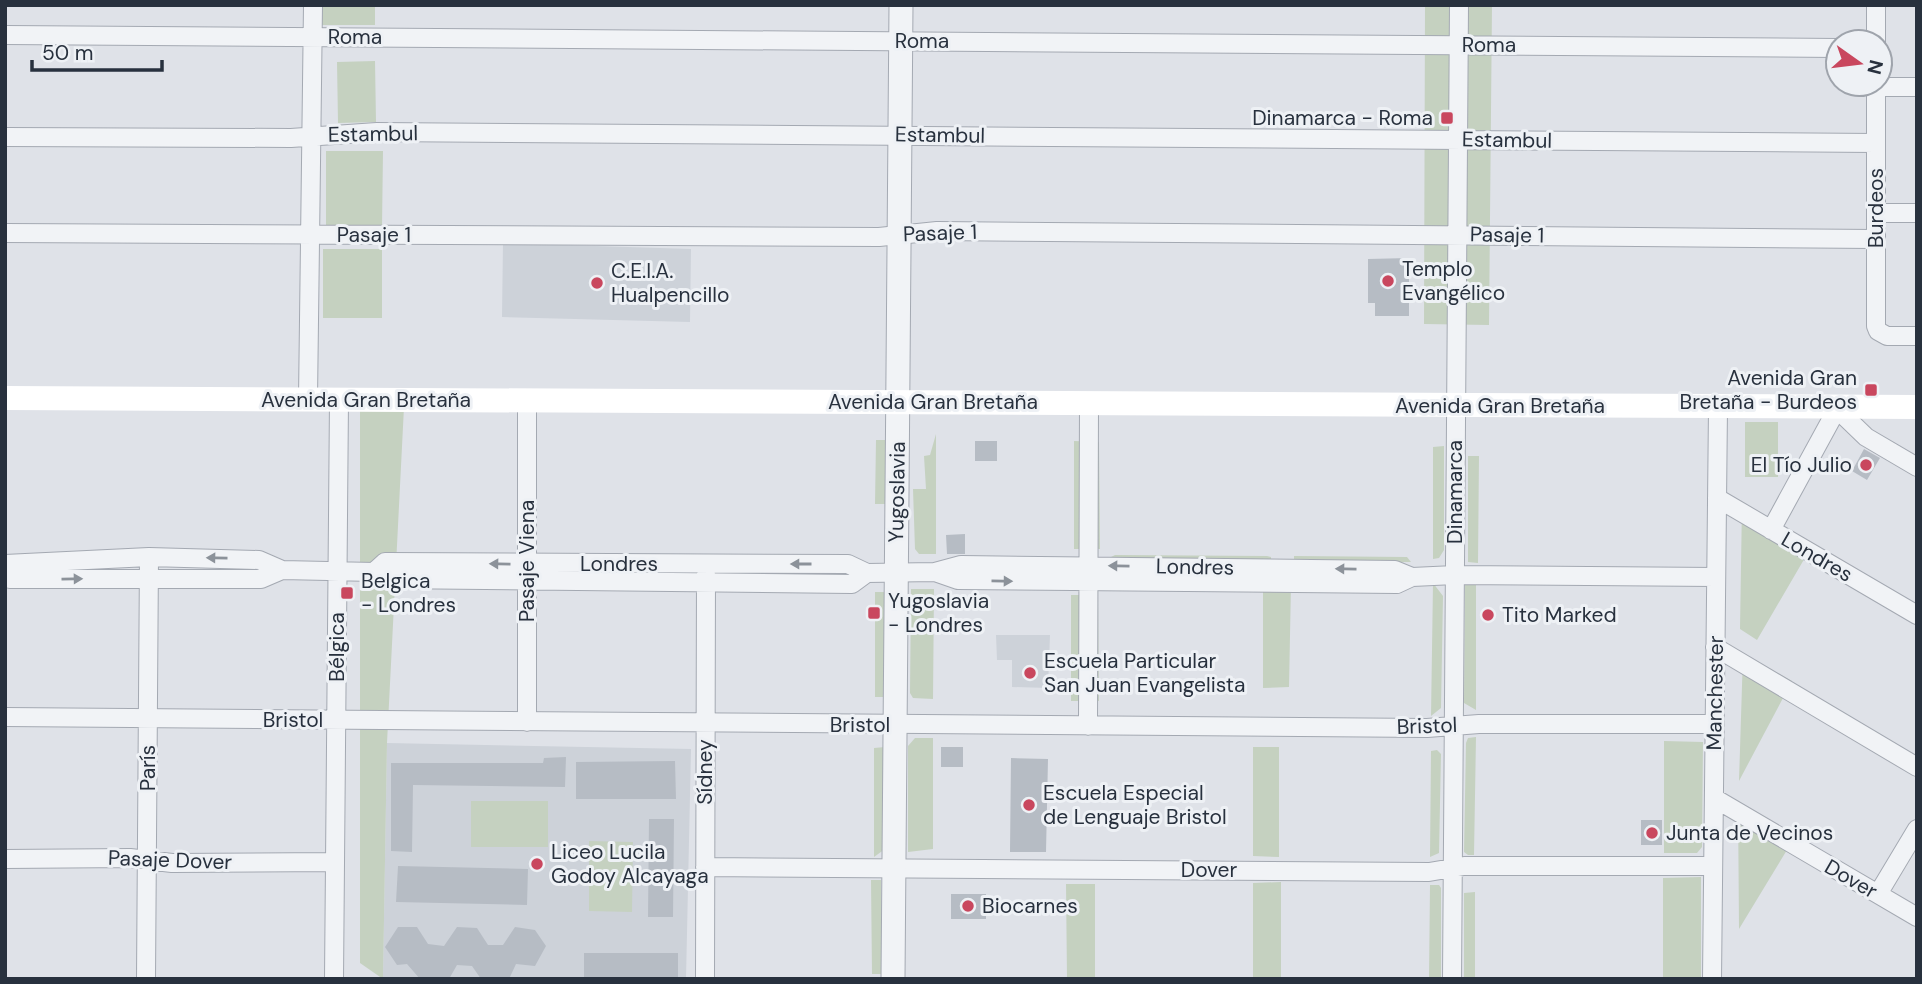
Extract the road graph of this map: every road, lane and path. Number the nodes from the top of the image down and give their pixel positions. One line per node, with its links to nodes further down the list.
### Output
1 (313, 5): 7 (street)
2 (901, 5): 8 (street, Yugoslavia)
3 (1459, 5): 9 (street, Dinamarca)
4 (1877, 5): 5 (street)
5 (1876, 28)
6 (5, 35): 7 (street, Roma)
7 (313, 37): 8 (street, Roma); 15 (street)
8 (900, 41): 9 (street, Roma); 14 (street, Yugoslavia)
9 (1459, 45): 10 (street, Roma); 17 (street, Dinamarca)
10 (1824, 48)
11 (1894, 86): 12 (street)
12 (1917, 87)
13 (1876, 98): 18 (street, Burdeos)
14 (900, 134): 15 (street, Estambul); 17 (street, Estambul); 23 (street, Yugoslavia)
15 (311, 136): 16 (street, Estambul); 22 (street)
16 (5, 137)
17 (1458, 139): 18 (street, Estambul); 24 (street, Dinamarca)
18 (1876, 143): 19 (street, Burdeos)
19 (1876, 214): 20 (street); 25 (street, Burdeos)
20 (1917, 214)
21 (5, 233): 22 (street, Pasaje 1)
22 (310, 234): 23 (street, Pasaje 1); 28 (street)
23 (899, 234): 24 (street, Pasaje 1); 31 (street, Yugoslavia)
24 (1457, 234): 25 (street, Pasaje 1); 33 (street, Dinamarca)
25 (1875, 239): 26 (street, Burdeos)
26 (1917, 336)
27 (5, 398): 28 (main road, Avenida Gran Bretaña)
28 (308, 400): 29 (main road, Avenida Gran Bretaña)
29 (339, 400): 30 (main road, Avenida Gran Bretaña); 45 (street, Bélgica)
30 (527, 401): 31 (main road, Avenida Gran Bretaña); 46 (street, Pasaje Viena)
31 (898, 403): 32 (main road, Avenida Gran Bretaña); 48 (street, Yugoslavia)
32 (1089, 404): 33 (main road, Avenida Gran Bretaña); 49 (street)
33 (1456, 406): 35 (main road, Avenida Gran Bretaña); 50 (street, Dinamarca)
34 (1917, 407): 36 (main road, Avenida Gran Bretaña)
35 (1718, 408): 36 (main road, Avenida Gran Bretaña); 39 (street, Manchester)
36 (1849, 409): 37 (main road, Avenida Gran Bretaña); 38 (street); 40 (street)
37 (1917, 417)
38 (1917, 467)
39 (1717, 498): 40 (street, Londres); 52 (street, Manchester)
40 (1772, 530): 55 (street, Londres)
41 (149, 557): 42 (street, Londres); 44 (street, Londres, one-way to 41); 53 (street, París)
42 (5, 564)
43 (706, 564): 46 (street, Londres); 47 (street, Londres, one-way to 43); 54 (street, Sídney)
44 (282, 570): 45 (street, Londres); 53 (street, Londres)
45 (337, 572): 46 (street, Londres); 59 (street, Bélgica)
46 (527, 573): 54 (street, Londres); 60 (street, Pasaje Viena)
47 (867, 573): 48 (street, Londres); 54 (street, Londres)
48 (897, 573): 49 (street, Londres); 63 (street, Yugoslavia)
49 (1088, 574): 50 (street, Londres); 64 (street)
50 (1455, 575): 52 (street, Londres); 65 (street, Dinamarca)
51 (5, 576): 53 (street, Londres, one-way to 53)
52 (1716, 577): 56 (street, Manchester)
53 (149, 578): 58 (street, París)
54 (706, 583): 61 (street, Sídney)
55 (1917, 615)
56 (1715, 648): 62 (street, Manchester); 66 (street)
57 (5, 717): 58 (street, Bristol)
58 (148, 719): 59 (street, Bristol); 70 (street, París)
59 (336, 720): 60 (street, Bristol); 71 (street, Bélgica)
60 (527, 722): 61 (street, Bristol)
61 (705, 723): 63 (street, Bristol); 73 (street, Sídney)
62 (1714, 724): 65 (street, Bristol); 67 (street, Manchester)
63 (895, 725): 64 (street, Bristol); 74 (street, Yugoslavia)
64 (1088, 726): 65 (street, Bristol)
65 (1454, 726): 75 (street, Dinamarca)
66 (1917, 767)
67 (1714, 798): 72 (street, Manchester); 76 (street, Dover)
68 (1917, 829): 76 (street)
69 (5, 859): 70 (street, Pasaje Dover)
70 (147, 860): 71 (street, Pasaje Dover); 78 (street, París)
71 (335, 862): 79 (street, Bélgica)
72 (1713, 866): 75 (street, Dover); 83 (street, Manchester)
73 (705, 867): 74 (street, Dover); 80 (street, Sídney)
74 (894, 868): 75 (street, Dover); 81 (street, Yugoslavia)
75 (1453, 868): 82 (street, Dinamarca)
76 (1878, 894): 77 (street, Dover)
77 (1917, 917)
78 (146, 979)
79 (334, 979)
80 (705, 979)
81 (893, 979)
82 (1452, 979)
83 (1712, 979)

